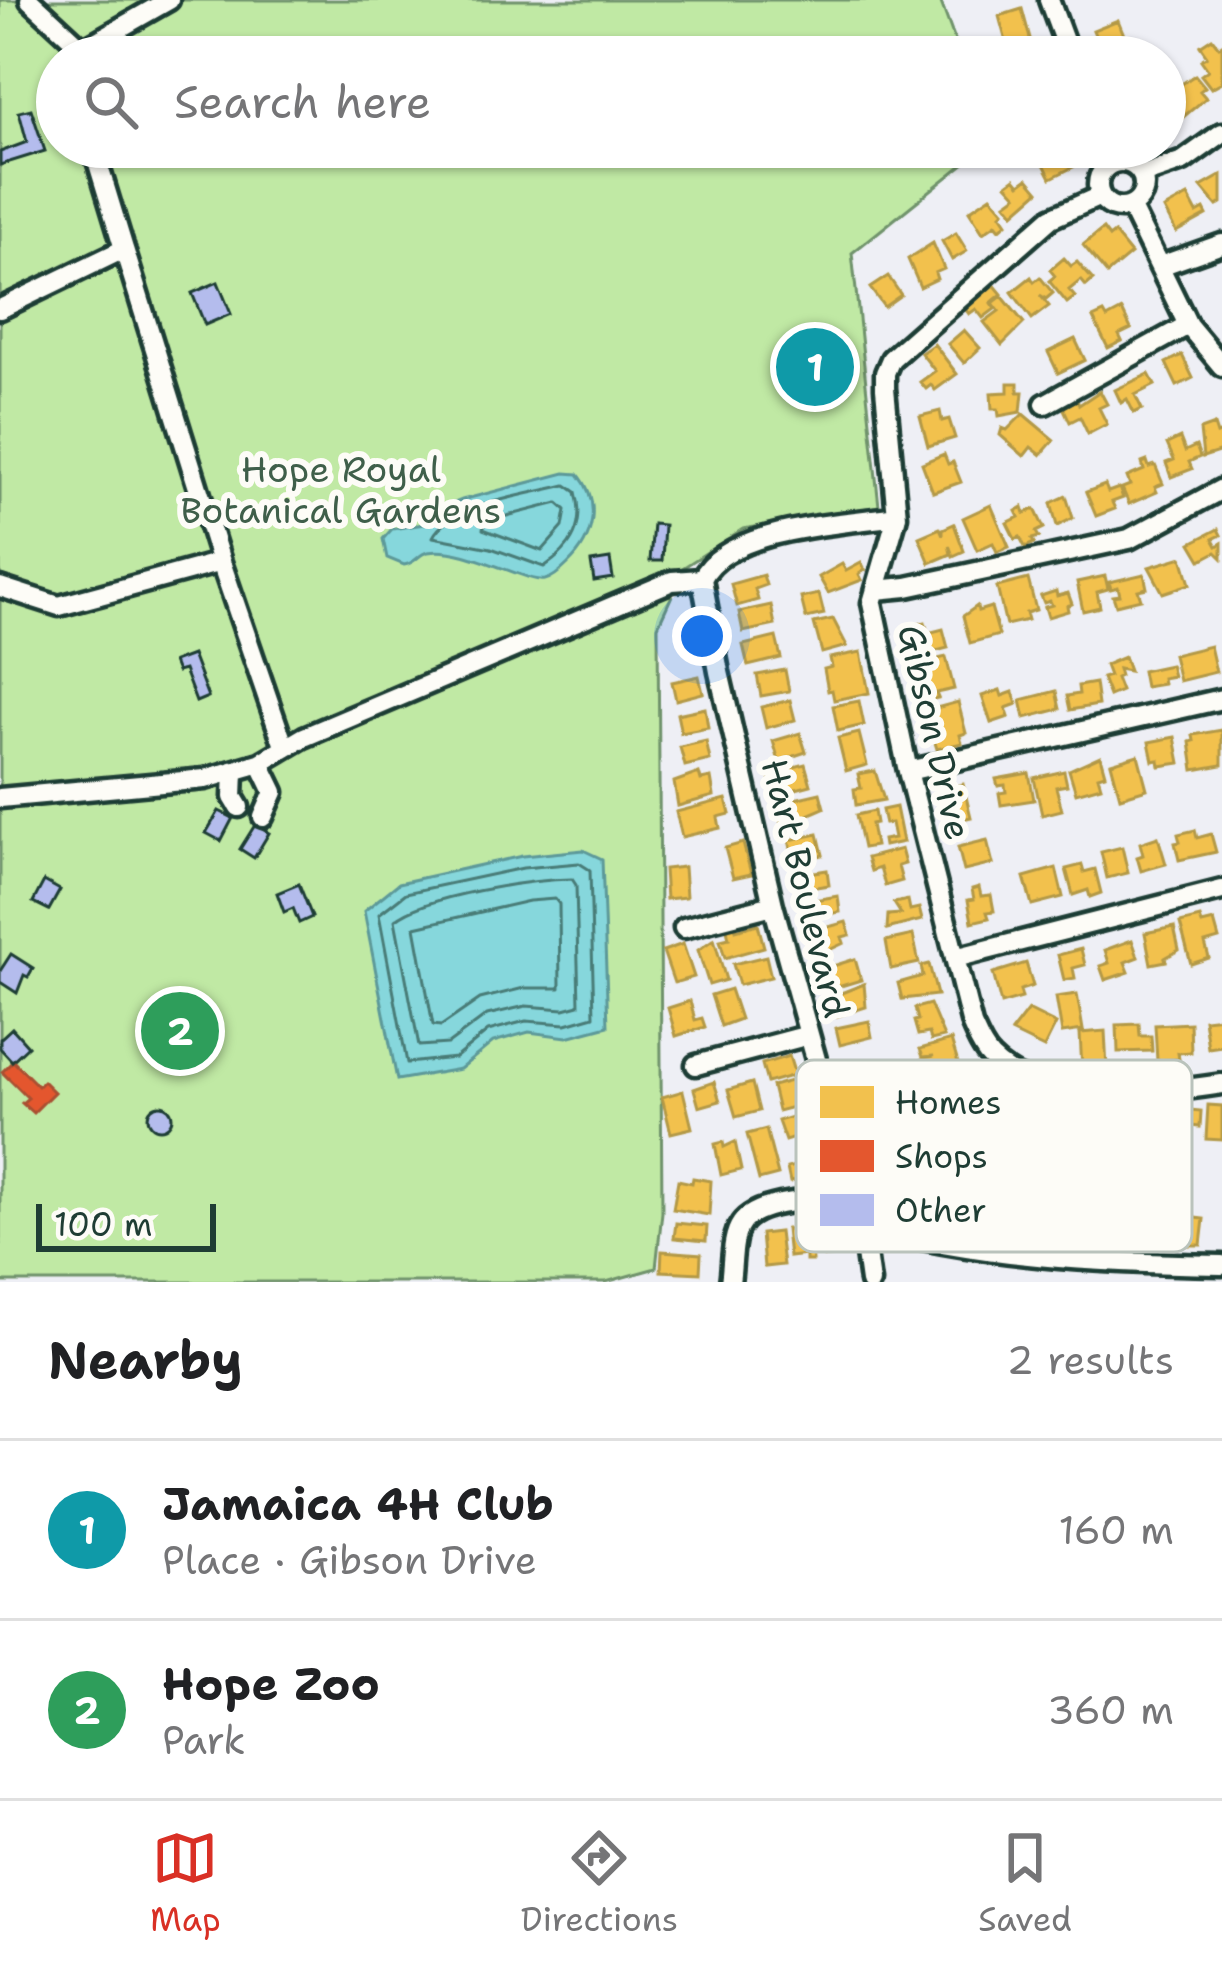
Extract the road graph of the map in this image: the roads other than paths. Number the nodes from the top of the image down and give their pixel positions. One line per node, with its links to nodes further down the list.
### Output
1 (30, 0): 4 (street)
2 (169, 0): 5 (street)
3 (1049, 0): 6 (street)
4 (66, 36)
5 (111, 36)
6 (1062, 36)
7 (1222, 133): 8 (street)
8 (1186, 159)
9 (99, 168): 17 (street)
10 (1102, 168): 14 (street)
11 (1136, 168): 13 (street)
12 (1162, 168): 13 (street)
13 (1142, 175): 15 (street)
14 (1100, 196): 15 (street); 24 (street, Gibson Drive)
15 (1130, 206): 18 (street)
16 (1222, 244): 18 (street)
17 (124, 248): 19 (street); 25 (street)
18 (1160, 266): 20 (street)
19 (0, 309)
20 (1188, 325): 21 (street); 22 (street)
21 (1222, 366)
22 (1045, 404)
23 (1222, 489): 28 (street)
24 (897, 516): 26 (street); 28 (street, Gibson Drive)
25 (221, 562): 27 (street); 30 (street)
26 (702, 579): 30 (street); 38 (street, Hart Boulevard)
27 (0, 586)
28 (876, 590): 33 (street, Gibson Drive)
29 (1222, 699): 33 (street)
30 (284, 746): 31 (street)
31 (260, 763): 32 (street); 36 (street)
32 (234, 771): 34 (street); 35 (street)
33 (908, 771): 40 (street, Gibson Drive)
34 (0, 798)
35 (239, 807)
36 (263, 817)
37 (1222, 890): 40 (street)
38 (773, 905): 39 (street); 41 (street, Hart Boulevard)
39 (684, 928)
40 (955, 958): 43 (street, Gibson Drive)
41 (808, 1035): 42 (street, Hart Boulevard); 44 (street)
42 (815, 1060)
43 (993, 1060)
44 (696, 1065)
45 (1222, 1084): 46 (street, Gibson Drive)
46 (1192, 1088)
47 (796, 1203): 51 (street)
48 (866, 1252): 52 (street, Hart Boulevard)
49 (1004, 1252): 50 (street)
50 (1222, 1265)
51 (730, 1282)
52 (870, 1282)

